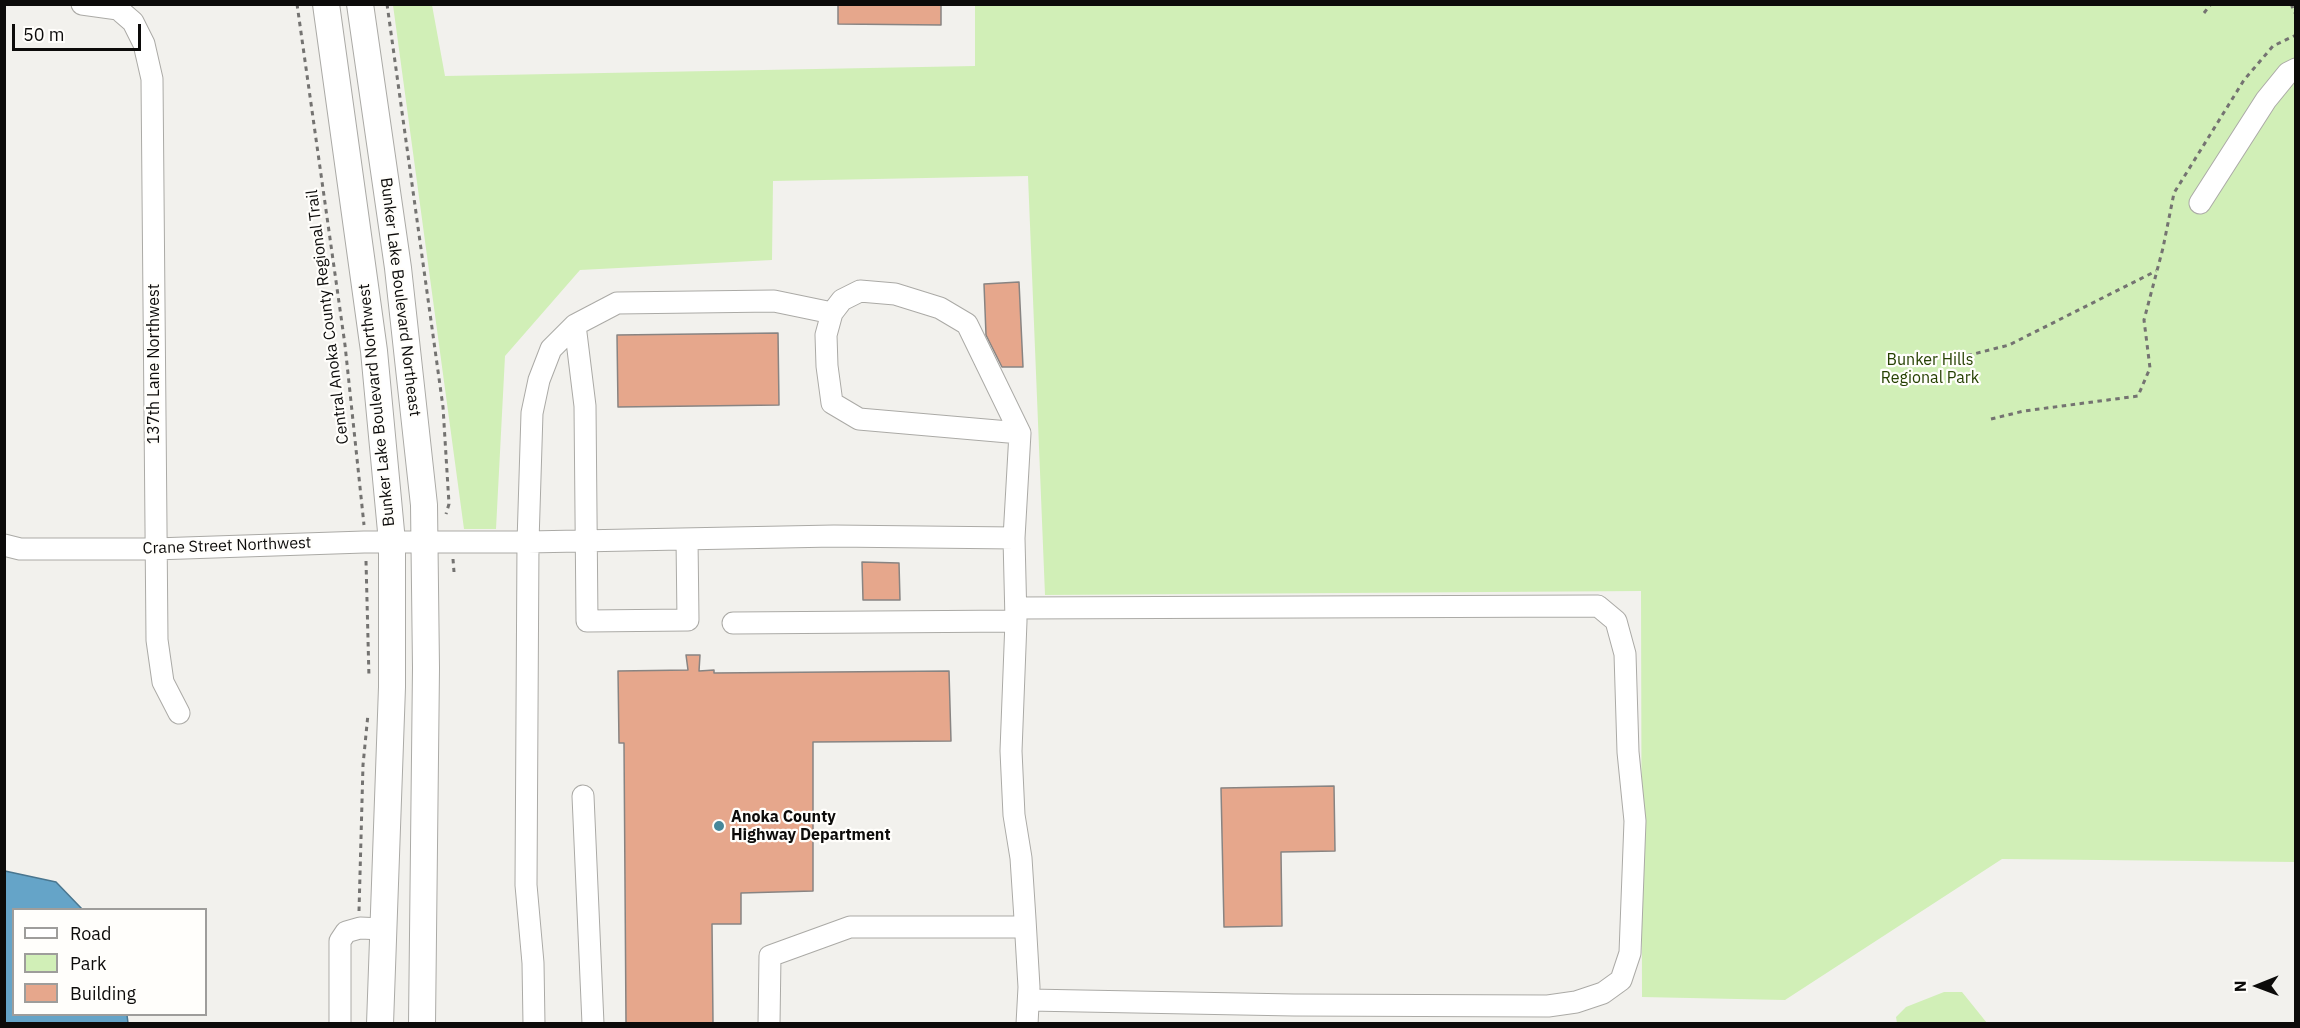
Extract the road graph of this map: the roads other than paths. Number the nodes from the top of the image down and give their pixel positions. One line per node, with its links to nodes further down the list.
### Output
1 (82, 4): 16 (street, 137th Lane Northwest)
2 (326, 4): 12 (main road, Bunker Lake Boulevard Northwest)
3 (360, 4): 14 (main road, Bunker Lake Boulevard Northeast)
4 (2295, 69): 5 (street)
5 (2200, 203)
6 (832, 313): 7 (street); 8 (street); 8 (street)
7 (575, 325): 11 (street); 13 (street)
8 (1020, 433): 9 (street)
9 (1014, 538): 10 (street, Crane Street Northwest); 17 (street)
10 (687, 539): 11 (street, Crane Street Northwest); 11 (street)
11 (586, 541): 13 (street, Crane Street Northwest)
12 (392, 542): 14 (street, Crane Street Northwest); 16 (street, Crane Street Northwest); 22 (main road, Bunker Lake Boulevard Northwest)
13 (528, 542): 14 (street, Crane Street Northwest); 27 (street)
14 (424, 543): 26 (main road, Bunker Lake Boulevard Northeast)
15 (4, 545): 16 (street, Crane Street Northwest)
16 (155, 549): 19 (street, 137th Lane Northwest)
17 (1016, 614): 18 (street); 21 (street); 23 (street)
18 (733, 623)
19 (179, 712)
20 (583, 796): 28 (street)
21 (1026, 927): 23 (street); 29 (street)
22 (383, 930): 24 (street); 25 (main road, Bunker Lake Boulevard Northwest)
23 (1029, 1000): 30 (street)
24 (340, 1023)
25 (380, 1023)
26 (422, 1023)
27 (534, 1023)
28 (593, 1023)
29 (769, 1023)
30 (1027, 1023)

